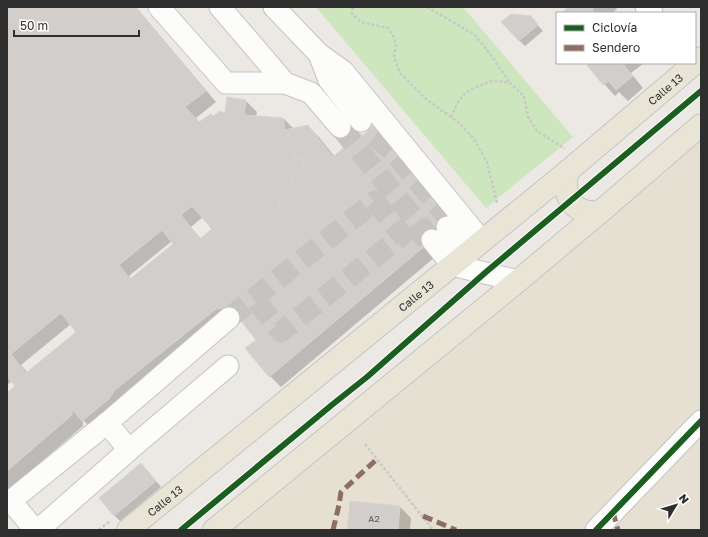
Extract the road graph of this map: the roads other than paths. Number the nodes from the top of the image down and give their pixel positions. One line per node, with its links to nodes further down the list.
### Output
1 (159, 7): 6 (lane)
2 (220, 7): 6 (lane)
3 (277, 10): 4 (lane)
4 (319, 54): 7 (lane); 12 (lane)
5 (693, 64): 10 (main road, Calle 13)
6 (285, 84): 9 (lane)
7 (361, 121)
8 (701, 125): 11 (main road)
9 (340, 127)
10 (565, 163): 11 (main road); 12 (main road, Calle 13)
11 (600, 212): 14 (main road)
12 (475, 246): 13 (main road, Calle 13); 13 (lane)
13 (452, 265): 14 (lane); 23 (main road, Calle 13)
14 (518, 281): 24 (main road)
15 (229, 318): 17 (lane)
16 (228, 366): 19 (lane)
17 (107, 423): 19 (lane); 20 (lane)
18 (697, 433): 25 (lane)
19 (129, 450): 22 (lane)
20 (9, 502): 21 (lane)
21 (35, 530)
22 (38, 530)
23 (128, 530)
24 (214, 530)
25 (596, 530)

